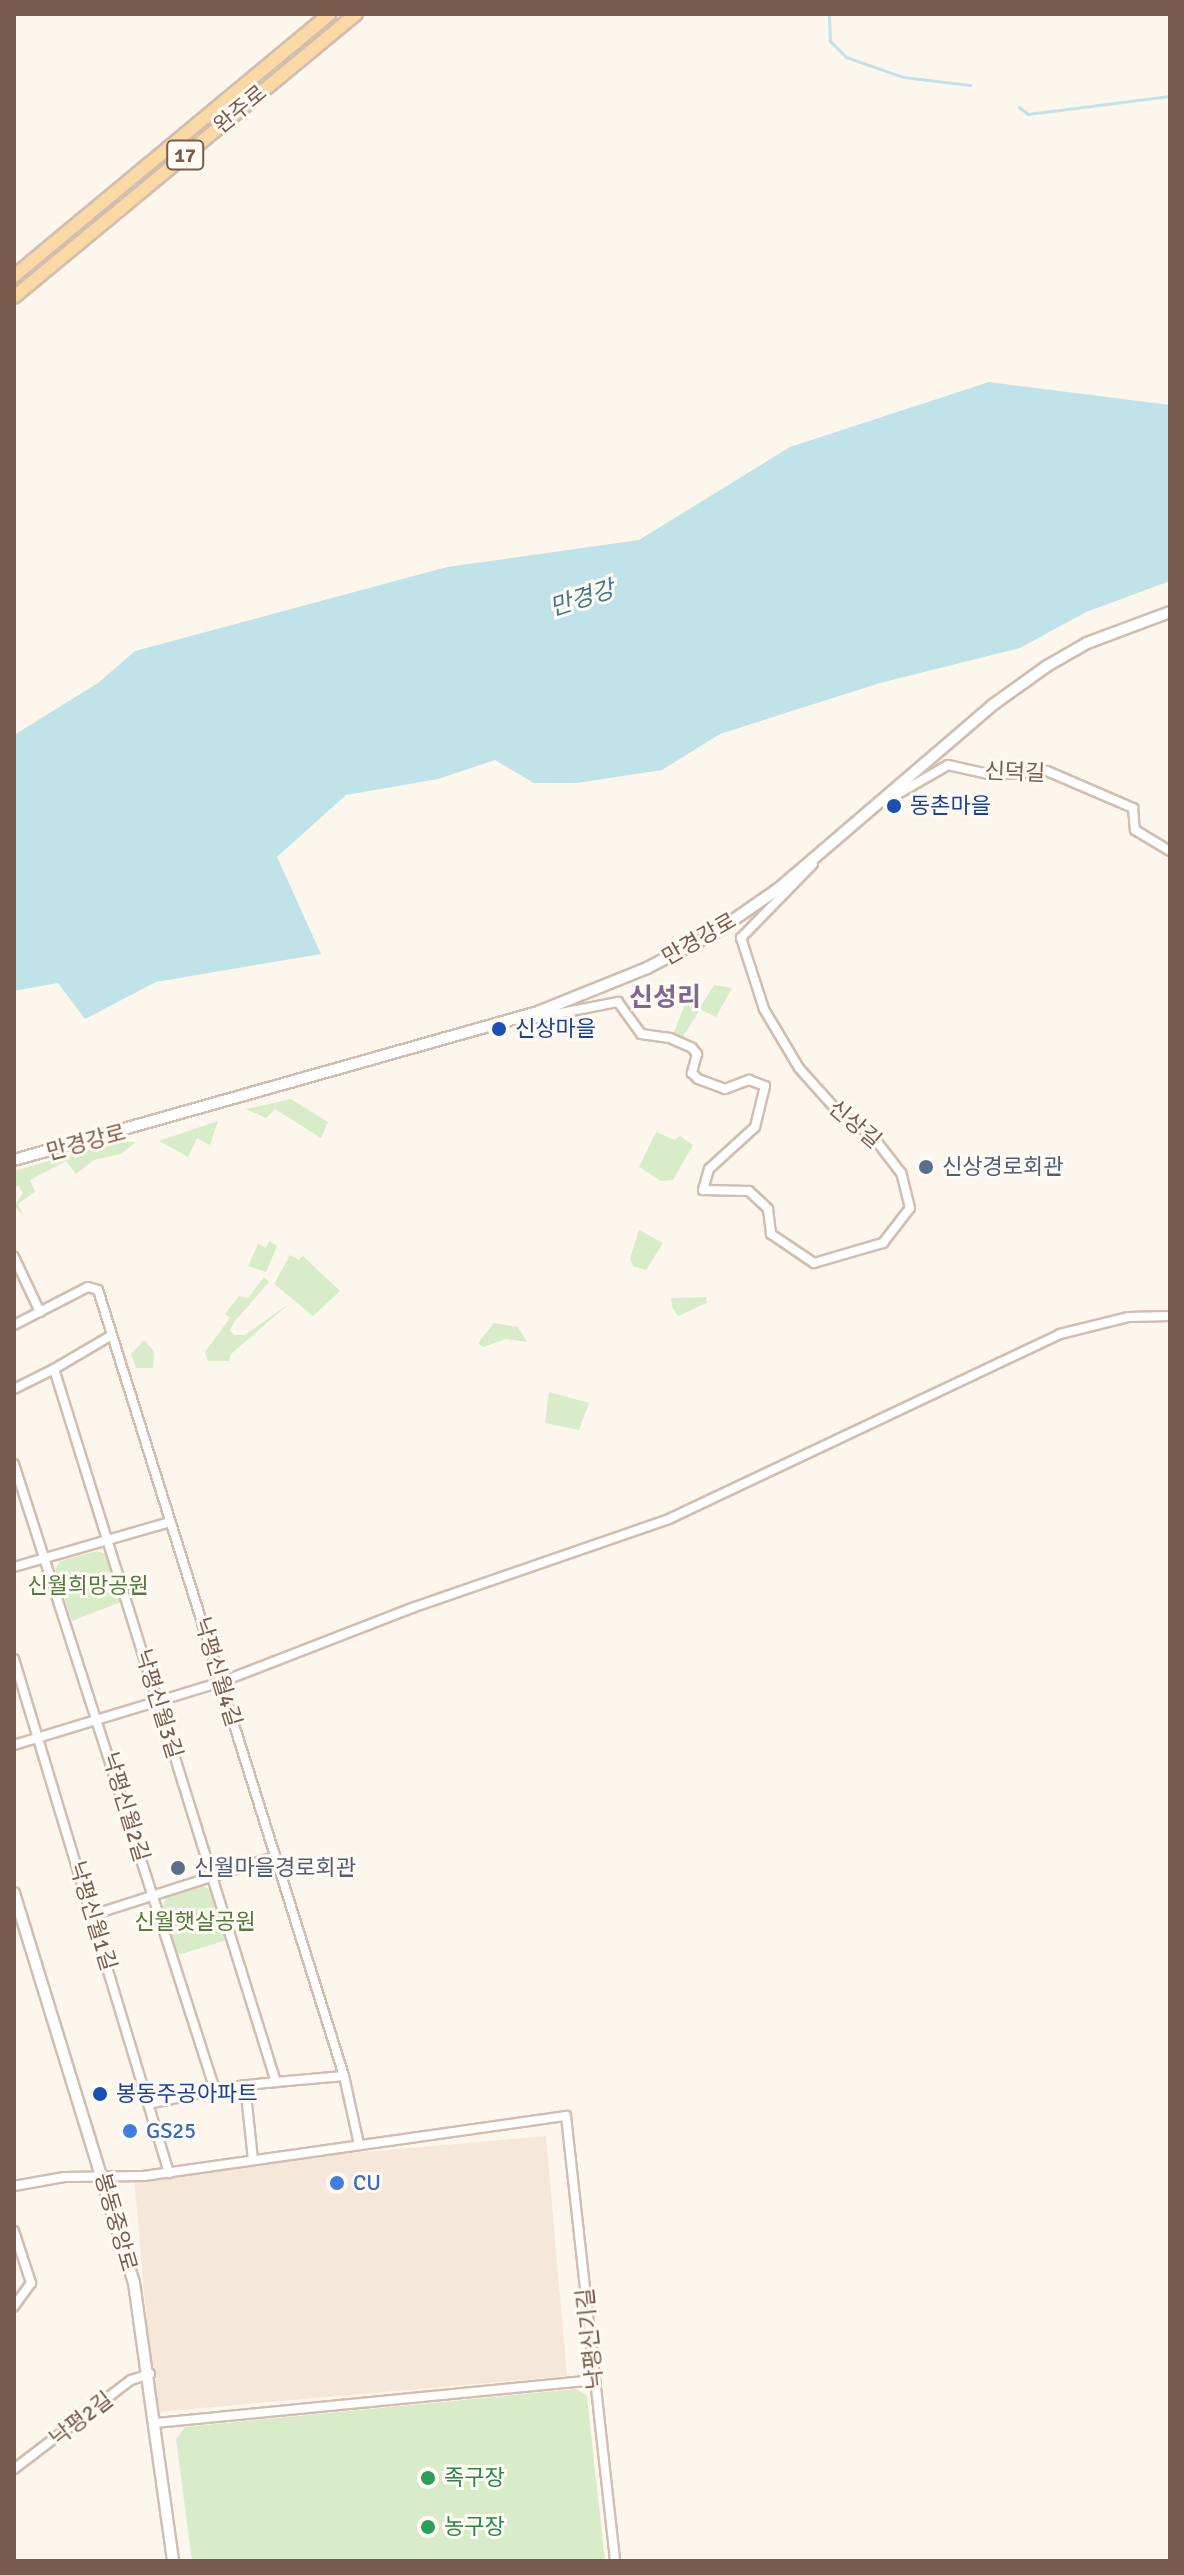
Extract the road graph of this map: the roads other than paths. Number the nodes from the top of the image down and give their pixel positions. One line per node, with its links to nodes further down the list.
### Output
1 (330, 14): 3 (main road, 완주로 / 17)
2 (356, 14): 4 (main road, 완주로 / 17)
3 (14, 276)
4 (14, 297)
5 (1170, 612): 6 (street, 만경강로)
6 (883, 803): 7 (street, 신덕길); 8 (street, 만경강로)
7 (1170, 851)
8 (825, 852): 9 (street, 만경강로); 9 (street, 신상길)
9 (500, 1023): 10 (street, 만경강로)
10 (14, 1160)
11 (14, 1257): 12 (street)
12 (40, 1312): 14 (street, 낙평신월4길); 15 (street, 낙평신월4길)
13 (1170, 1316): 24 (street)
14 (14, 1325)
15 (112, 1335): 16 (street); 19 (street, 낙평신월4길)
16 (54, 1369): 17 (street); 20 (street, 낙평신월3길)
17 (14, 1389)
18 (14, 1464): 21 (street, 낙평신월2길)
19 (170, 1522): 20 (street); 24 (street, 낙평신월4길)
20 (107, 1540): 21 (street); 25 (street, 낙평신월3길)
21 (47, 1558): 22 (street); 26 (street, 낙평신월2길)
22 (14, 1567)
23 (14, 1659): 27 (street, 낙평신월1길)
24 (221, 1682): 25 (street); 29 (street, 낙평신월4길)
25 (158, 1701): 26 (street); 30 (street, 낙평신월3길)
26 (99, 1719): 27 (street); 32 (street, 낙평신월2길)
27 (39, 1737): 28 (street); 33 (street, 낙평신월1길)
28 (14, 1745)
29 (274, 1857): 30 (street); 34 (street, 낙평신월4길)
30 (212, 1877): 32 (street); 35 (street, 낙평신월3길)
31 (14, 1893): 42 (street, 봉동중앙로)
32 (153, 1896): 33 (street); 37 (street, 낙평신월2길)
33 (92, 1915): 38 (street, 낙평신월1길)
34 (344, 2076): 35 (street); 39 (street, 낙평신월4길)
35 (276, 2082): 36 (street)
36 (245, 2085): 37 (street); 40 (street)
37 (215, 2090): 38 (street)
38 (152, 2103): 41 (street, 낙평신월1길)
39 (359, 2144): 40 (street); 47 (street, 낙평신기길)
40 (253, 2160): 41 (street)
41 (169, 2173): 42 (street)
42 (102, 2175): 43 (street); 46 (street, 봉동중앙로)
43 (14, 2186)
44 (14, 2231): 45 (street)
45 (14, 2306)
46 (151, 2373): 48 (street, 봉동중앙로); 49 (street, 낙평2길)
47 (594, 2380): 48 (street); 51 (street, 낙평신기길)
48 (156, 2423): 50 (street, 봉동중앙로)
49 (14, 2469)
50 (173, 2561)
51 (615, 2561)

